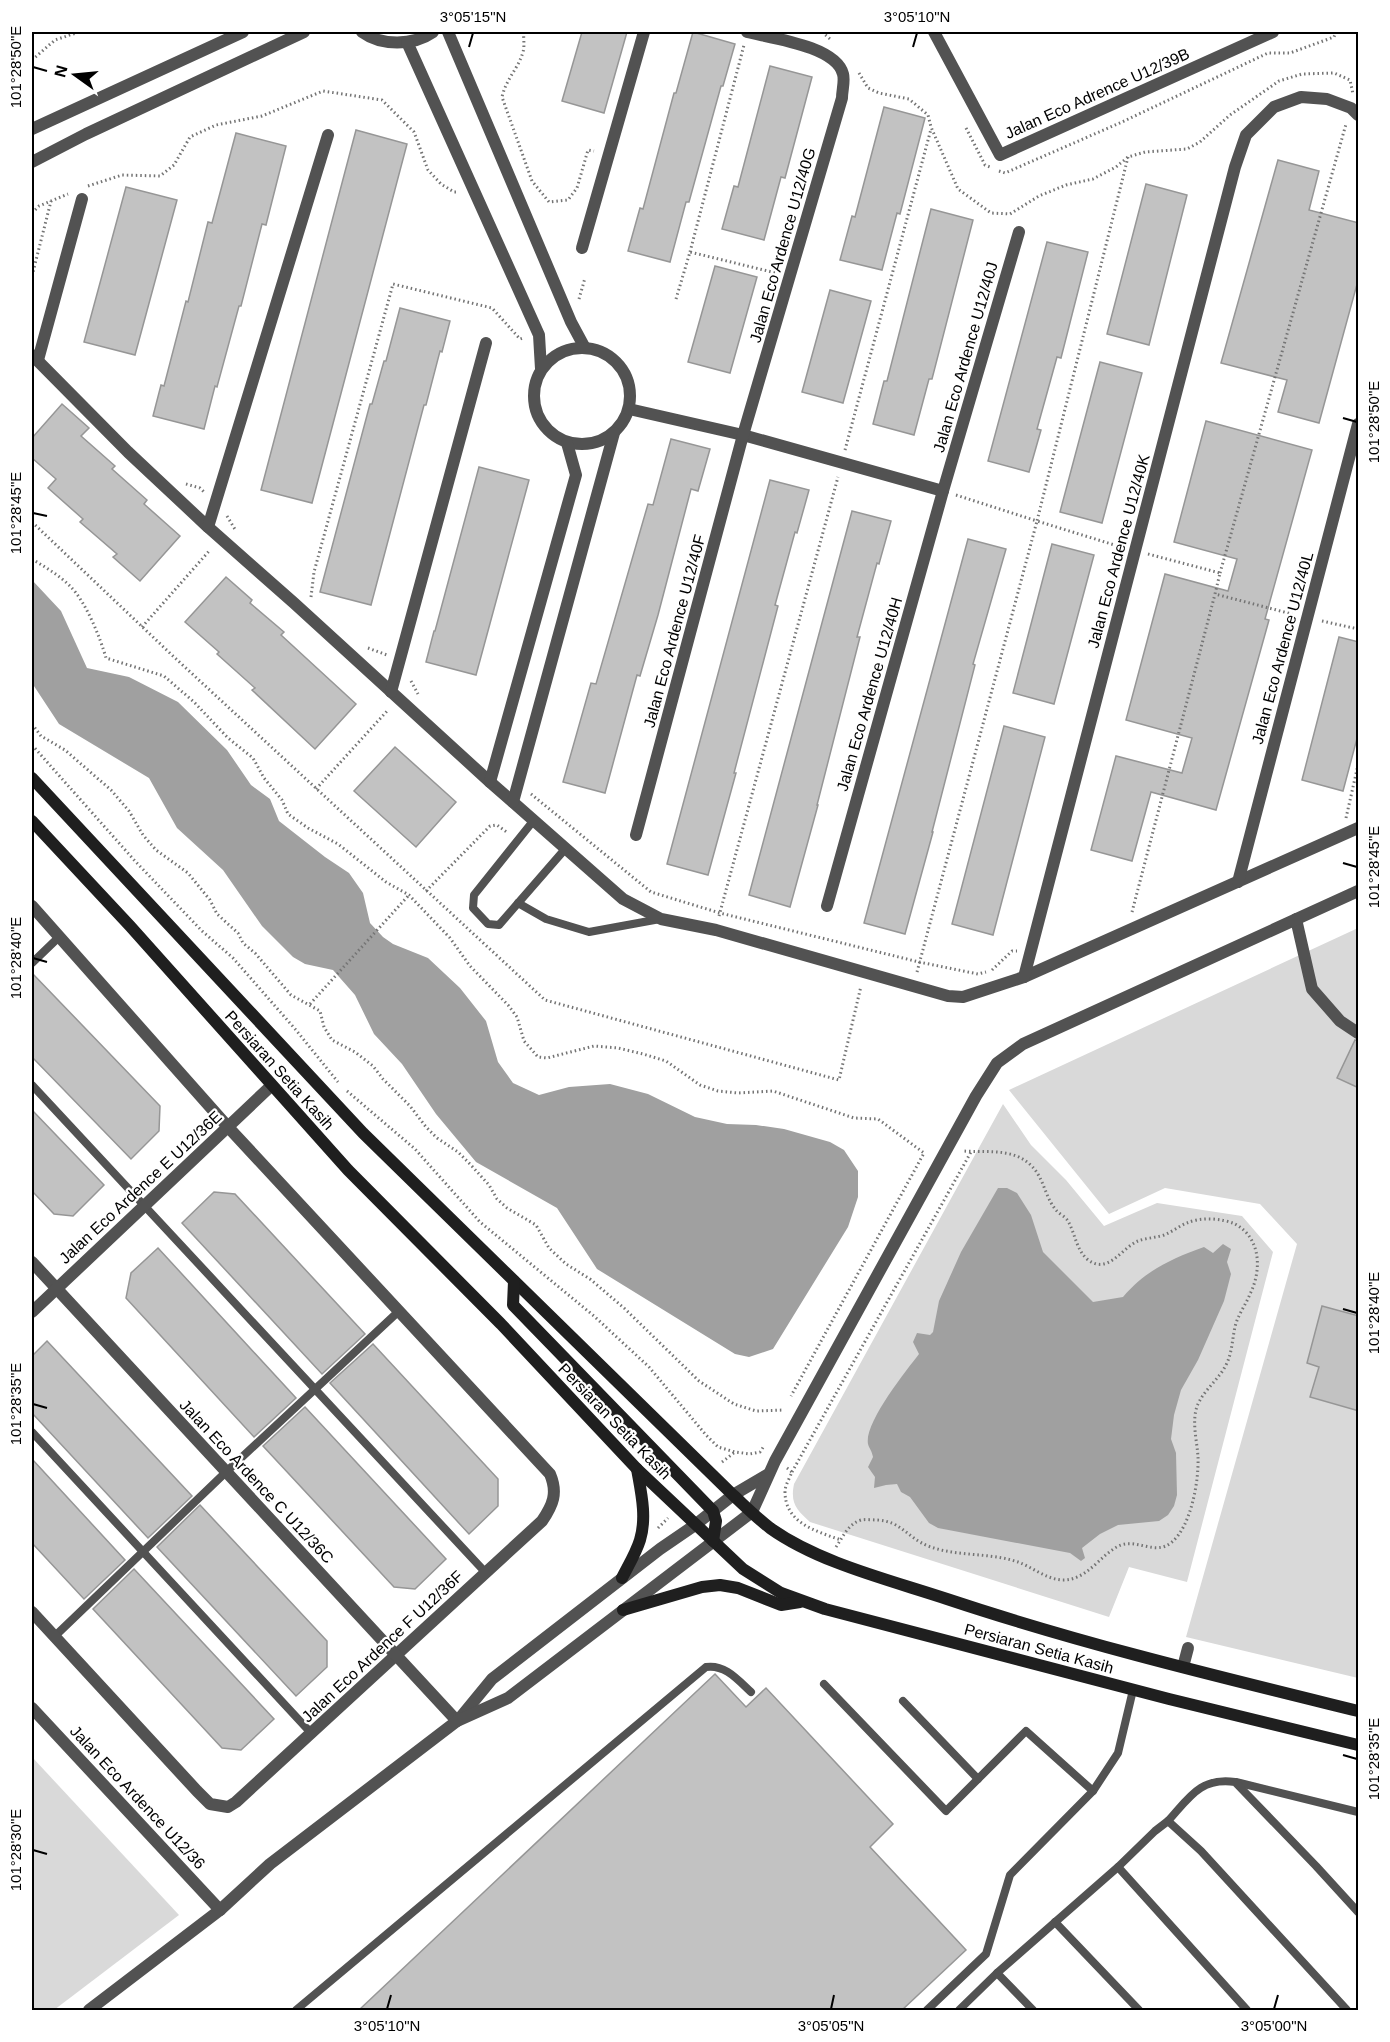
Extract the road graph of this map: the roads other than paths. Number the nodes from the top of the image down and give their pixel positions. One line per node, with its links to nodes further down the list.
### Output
1 (243, 32): 12 (street)
2 (304, 32): 14 (street)
3 (362, 32): 10 (street)
4 (433, 32): 10 (street)
5 (448, 32): 19 (street)
6 (644, 32): 17 (street)
7 (934, 32): 8 (street, Jalan Eco Adrence U12/39B)
8 (1273, 32)
9 (746, 37): 25 (street, Jalan Eco Ardence U12/40G)
10 (407, 42): 21 (street)
11 (1355, 112): 47 (street, Jalan Eco Ardence U12/40K)
12 (32, 129)
13 (328, 135): 28 (street)
14 (32, 162)
15 (79, 193): 20 (street)
16 (1019, 232): 27 (street, Jalan Eco Ardence U12/40J)
17 (582, 248)
18 (486, 343): 29 (street)
19 (585, 348): 21 (street); 22 (street)
20 (35, 358): 28 (street)
21 (541, 369): 26 (street)
22 (629, 409): 24 (street); 25 (street)
23 (1359, 424): 38 (street, Jalan Eco Ardence U12/40L)
24 (614, 433): 26 (street); 32 (street)
25 (743, 435): 27 (street); 36 (street, Jalan Eco Ardence U12/40F)
26 (567, 443): 31 (street)
27 (943, 491): 42 (street, Jalan Eco Ardence U12/40H)
28 (208, 527): 29 (street)
29 (395, 695): 31 (street)
30 (32, 778): 54 (street, Persiaran Setia Kasih)
31 (490, 782): 32 (street)
32 (513, 802): 33 (street)
33 (534, 820): 37 (street); 40 (lane)
34 (32, 821): 50 (street, Persiaran Setia Kasih)
35 (1359, 828): 38 (street)
36 (636, 835)
37 (566, 848): 40 (lane); 43 (street)
38 (1238, 882): 47 (street)
39 (1359, 891): 44 (street)
40 (518, 903): 43 (lane)
41 (32, 906): 45 (street)
42 (828, 906)
43 (661, 919): 47 (street)
44 (1296, 919): 48 (street); 62 (street)
45 (59, 937): 46 (lane); 51 (street)
46 (32, 963)
47 (1024, 977)
48 (1359, 1033)
49 (32, 1084): 52 (lane)
50 (271, 1086): 51 (street, Jalan Eco Ardence E U12/36E); 60 (street, Persiaran Setia Kasih)
51 (228, 1127): 52 (street, Jalan Eco Ardence E U12/36E); 56 (street)
52 (144, 1206): 55 (street, Jalan Eco Ardence E U12/36E); 58 (lane)
53 (32, 1262): 55 (street, Jalan Eco Ardence C U12/36C)
54 (514, 1281): 63 (street, Persiaran Setia Kasih); 64 (street)
55 (56, 1289): 57 (street, Jalan Eco Ardence E U12/36E); 61 (street, Jalan Eco Ardence C U12/36C)
56 (399, 1311): 58 (lane); 69 (street, Jalan Eco Ardence F U12/36F)
57 (32, 1312)
58 (315, 1389): 61 (lane); 69 (lane)
59 (32, 1432): 68 (lane)
60 (637, 1469): 66 (street, Persiaran Setia Kasih); 70 (street)
61 (226, 1472): 68 (lane); 76 (street, Jalan Eco Ardence C U12/36C)
62 (767, 1475): 63 (street); 65 (street)
63 (733, 1495): 64 (street); 65 (street, Persiaran Setia Kasih)
64 (713, 1511): 66 (street); 67 (street)
65 (752, 1512): 67 (street); 77 (street, Persiaran Setia Kasih)
66 (695, 1525): 67 (street, Persiaran Setia Kasih); 70 (street)
67 (713, 1541): 71 (street, Persiaran Setia Kasih); 72 (street)
68 (144, 1553): 74 (lane); 85 (lane)
69 (486, 1573): 76 (street, Jalan Eco Ardence F U12/36F)
70 (622, 1578): 84 (street)
71 (801, 1601): 72 (street); 79 (street, Persiaran Setia Kasih)
72 (623, 1610): 84 (street)
73 (32, 1612): 74 (street)
74 (54, 1637): 85 (street, Jalan Eco Ardence F U12/36F)
75 (1188, 1648): 77 (street)
76 (396, 1656): 84 (street, Jalan Eco Ardence C U12/36C); 85 (street, Jalan Eco Ardence F U12/36F)
77 (1183, 1667): 83 (street, Persiaran Setia Kasih)
78 (824, 1684): 87 (lane)
79 (1133, 1690): 86 (street, Persiaran Setia Kasih); 89 (lane)
80 (751, 1692): 98 (lane)
81 (903, 1701): 87 (lane)
82 (32, 1708): 93 (street, Jalan Eco Ardence U12/36)
83 (1359, 1710)
84 (457, 1721): 93 (street)
85 (312, 1734)
86 (1359, 1745)
87 (978, 1779): 89 (lane)
88 (1235, 1782): 90 (lane); 91 (lane); 94 (lane)
89 (1093, 1791): 99 (lane)
90 (1359, 1812)
91 (1168, 1821): 92 (lane); 104 (lane)
92 (1118, 1867): 95 (lane); 103 (lane)
93 (220, 1910): 97 (street)
94 (1359, 1912)
95 (1055, 1922): 96 (lane); 102 (lane)
96 (997, 1973): 100 (lane); 101 (lane)
97 (89, 2010)
98 (296, 2010)
99 (927, 2010)
100 (959, 2010)
101 (1033, 2010)
102 (1139, 2010)
103 (1247, 2010)
104 (1347, 2010)

